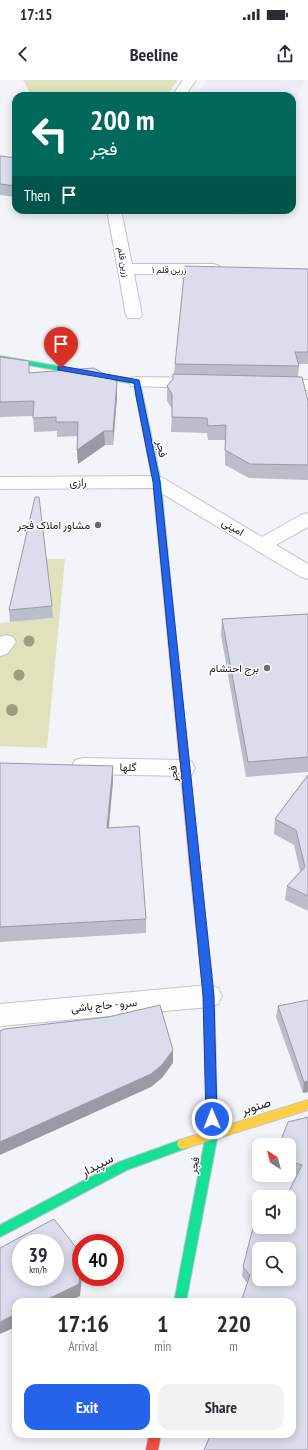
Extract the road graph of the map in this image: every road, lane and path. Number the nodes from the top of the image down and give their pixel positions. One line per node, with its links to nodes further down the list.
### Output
1 (28, 80): 9 (path)
2 (66, 80): 10 (path)
3 (123, 80): 6 (path)
4 (141, 80): 6 (path)
5 (190, 80): 12 (street)
6 (137, 85): 7 (path)
7 (141, 86): 8 (path); 11 (path)
8 (159, 88)
9 (37, 92)
10 (57, 92)
11 (134, 92)
12 (181, 92)
13 (115, 214): 14 (street, زرین قلم)
14 (125, 269): 15 (street, زرین قلم ۱); 16 (street, زرین قلم)
15 (228, 269)
16 (134, 315)
17 (0, 358): 18 (street)
18 (137, 382): 19 (street); 22 (street, فجر)
19 (215, 384)
20 (261, 384): 21 (street)
21 (308, 385)
22 (157, 482): 23 (street, رازی); 25 (street, امینی); 28 (street, فجر)
23 (0, 483)
24 (306, 521): 25 (street)
25 (263, 545): 26 (street, امینی)
26 (308, 572)
27 (62, 765): 28 (street, گلها)
28 (184, 768): 29 (street, فجر)
29 (209, 996): 30 (street, سرو - حاج باشی); 32 (street, فجر)
30 (0, 1015)
31 (308, 1105): 32 (street, صنوبر)
32 (212, 1134): 33 (street, سپیدار); 34 (street, فجر)
33 (0, 1231)
34 (181, 1298)
35 (154, 1438): 36 (street)
36 (152, 1450)

